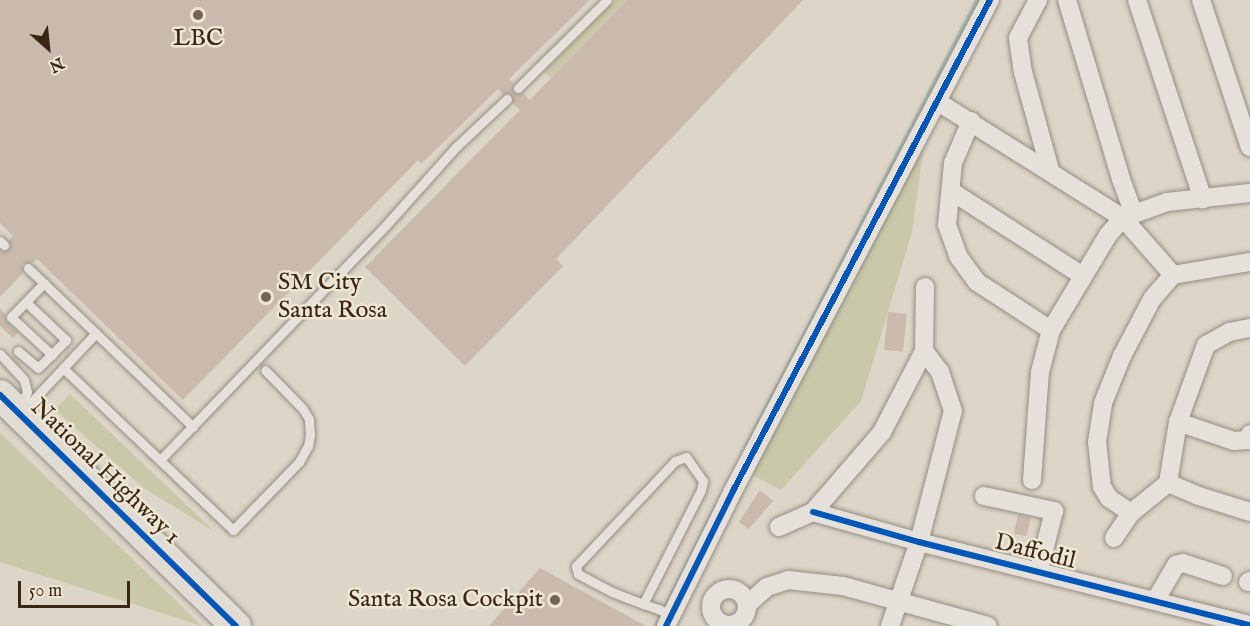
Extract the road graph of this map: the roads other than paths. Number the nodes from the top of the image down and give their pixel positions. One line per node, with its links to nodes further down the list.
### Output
1 (990, 0): 9 (street)
2 (1038, 0): 12 (street)
3 (1067, 0): 16 (street)
4 (1137, 0): 15 (street)
5 (1201, 0): 11 (street)
6 (605, 1): 7 (lane)
7 (518, 88)
8 (507, 99): 35 (lane)
9 (938, 102): 10 (street); 53 (street)
10 (971, 121): 12 (street); 13 (street)
11 (1250, 147)
12 (1050, 170): 16 (street)
13 (951, 191): 20 (street); 25 (street)
14 (1250, 193): 15 (street)
15 (1203, 199): 16 (street)
16 (1129, 216): 19 (street); 20 (street)
17 (1250, 262): 19 (street)
18 (28, 268): 21 (lane)
19 (1173, 275): 43 (street)
20 (1083, 276): 25 (street)
21 (44, 283): 23 (lane); 26 (lane)
22 (925, 287): 28 (street)
23 (26, 302): 30 (lane); 30 (lane)
24 (1250, 328): 34 (street)
25 (1051, 330): 38 (street)
26 (99, 335): 31 (lane); 35 (lane)
27 (18, 351): 30 (lane)
28 (924, 351): 41 (street); 46 (street)
29 (0, 354): 33 (lane)
30 (52, 355)
31 (65, 370): 33 (lane); 37 (lane)
32 (265, 370): 37 (lane)
33 (16, 409): 56 (highway, National Highway 1)
34 (1178, 422): 36 (street); 39 (street)
35 (193, 427): 37 (lane)
36 (1250, 434)
37 (159, 460)
38 (1032, 480)
39 (1168, 483): 42 (street); 43 (street)
40 (984, 496): 47 (street)
41 (813, 512): 44 (street); 46 (street, Daffodil)
42 (1250, 512)
43 (1131, 513): 45 (street)
44 (779, 527)
45 (1114, 538)
46 (919, 542): 47 (street, Daffodil); 50 (street)
47 (1039, 570): 49 (street, Daffodil)
48 (1223, 576): 49 (street)
49 (1155, 601): 55 (street, Daffodil)
50 (898, 603): 52 (street); 57 (street); 58 (street)
51 (643, 604): 51 (lane); 53 (lane)
52 (748, 604): 54 (street); 54 (street)
53 (665, 615)
54 (737, 625)
55 (1250, 625)
56 (236, 626)
57 (890, 626)
58 (988, 626)

